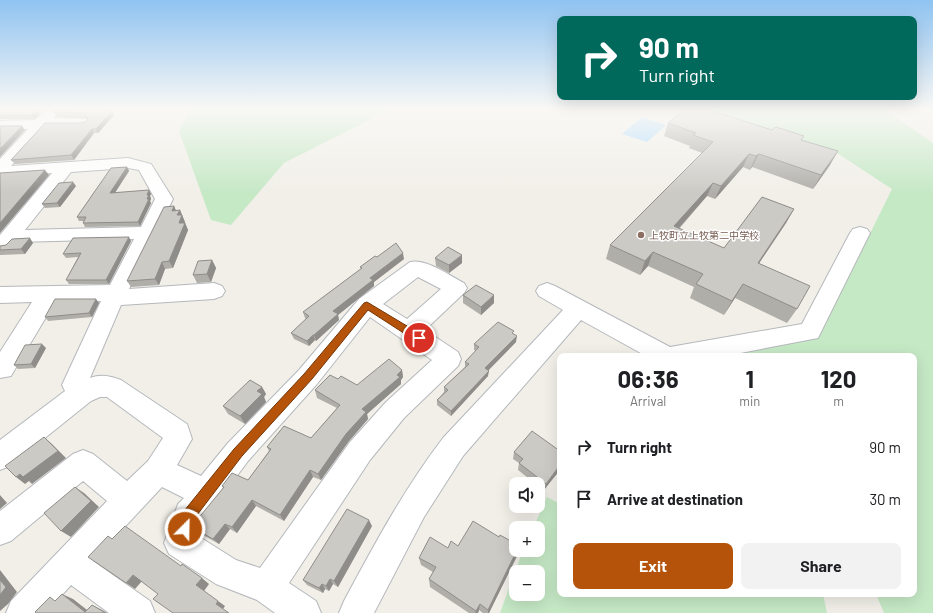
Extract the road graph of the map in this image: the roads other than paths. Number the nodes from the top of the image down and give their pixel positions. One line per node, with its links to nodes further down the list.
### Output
1 (28, 138): 3 (street)
2 (66, 167): 4 (street); 5 (street); 7 (street)
3 (0, 169)
4 (0, 172)
5 (148, 233): 7 (street); 12 (street)
6 (860, 233): 17 (street)
7 (3, 244)
8 (214, 291): 12 (street)
9 (547, 291): 14 (street)
10 (0, 295): 11 (street)
11 (48, 295): 12 (street); 18 (street)
12 (115, 296): 19 (street)
13 (367, 305): 15 (street); 15 (street); 22 (street)
14 (578, 308): 16 (street); 30 (street)
15 (409, 331): 26 (street)
16 (660, 353)
17 (689, 353)
18 (2, 369)
19 (82, 393): 20 (street); 21 (street)
20 (0, 457)
21 (158, 470): 22 (street); 23 (street)
22 (206, 493): 26 (street)
23 (128, 500): 24 (street); 25 (street)
24 (0, 530)
25 (69, 564): 27 (street); 28 (street)
26 (267, 587): 29 (street)
27 (23, 613)
28 (138, 613)
29 (304, 613)
30 (356, 613)

